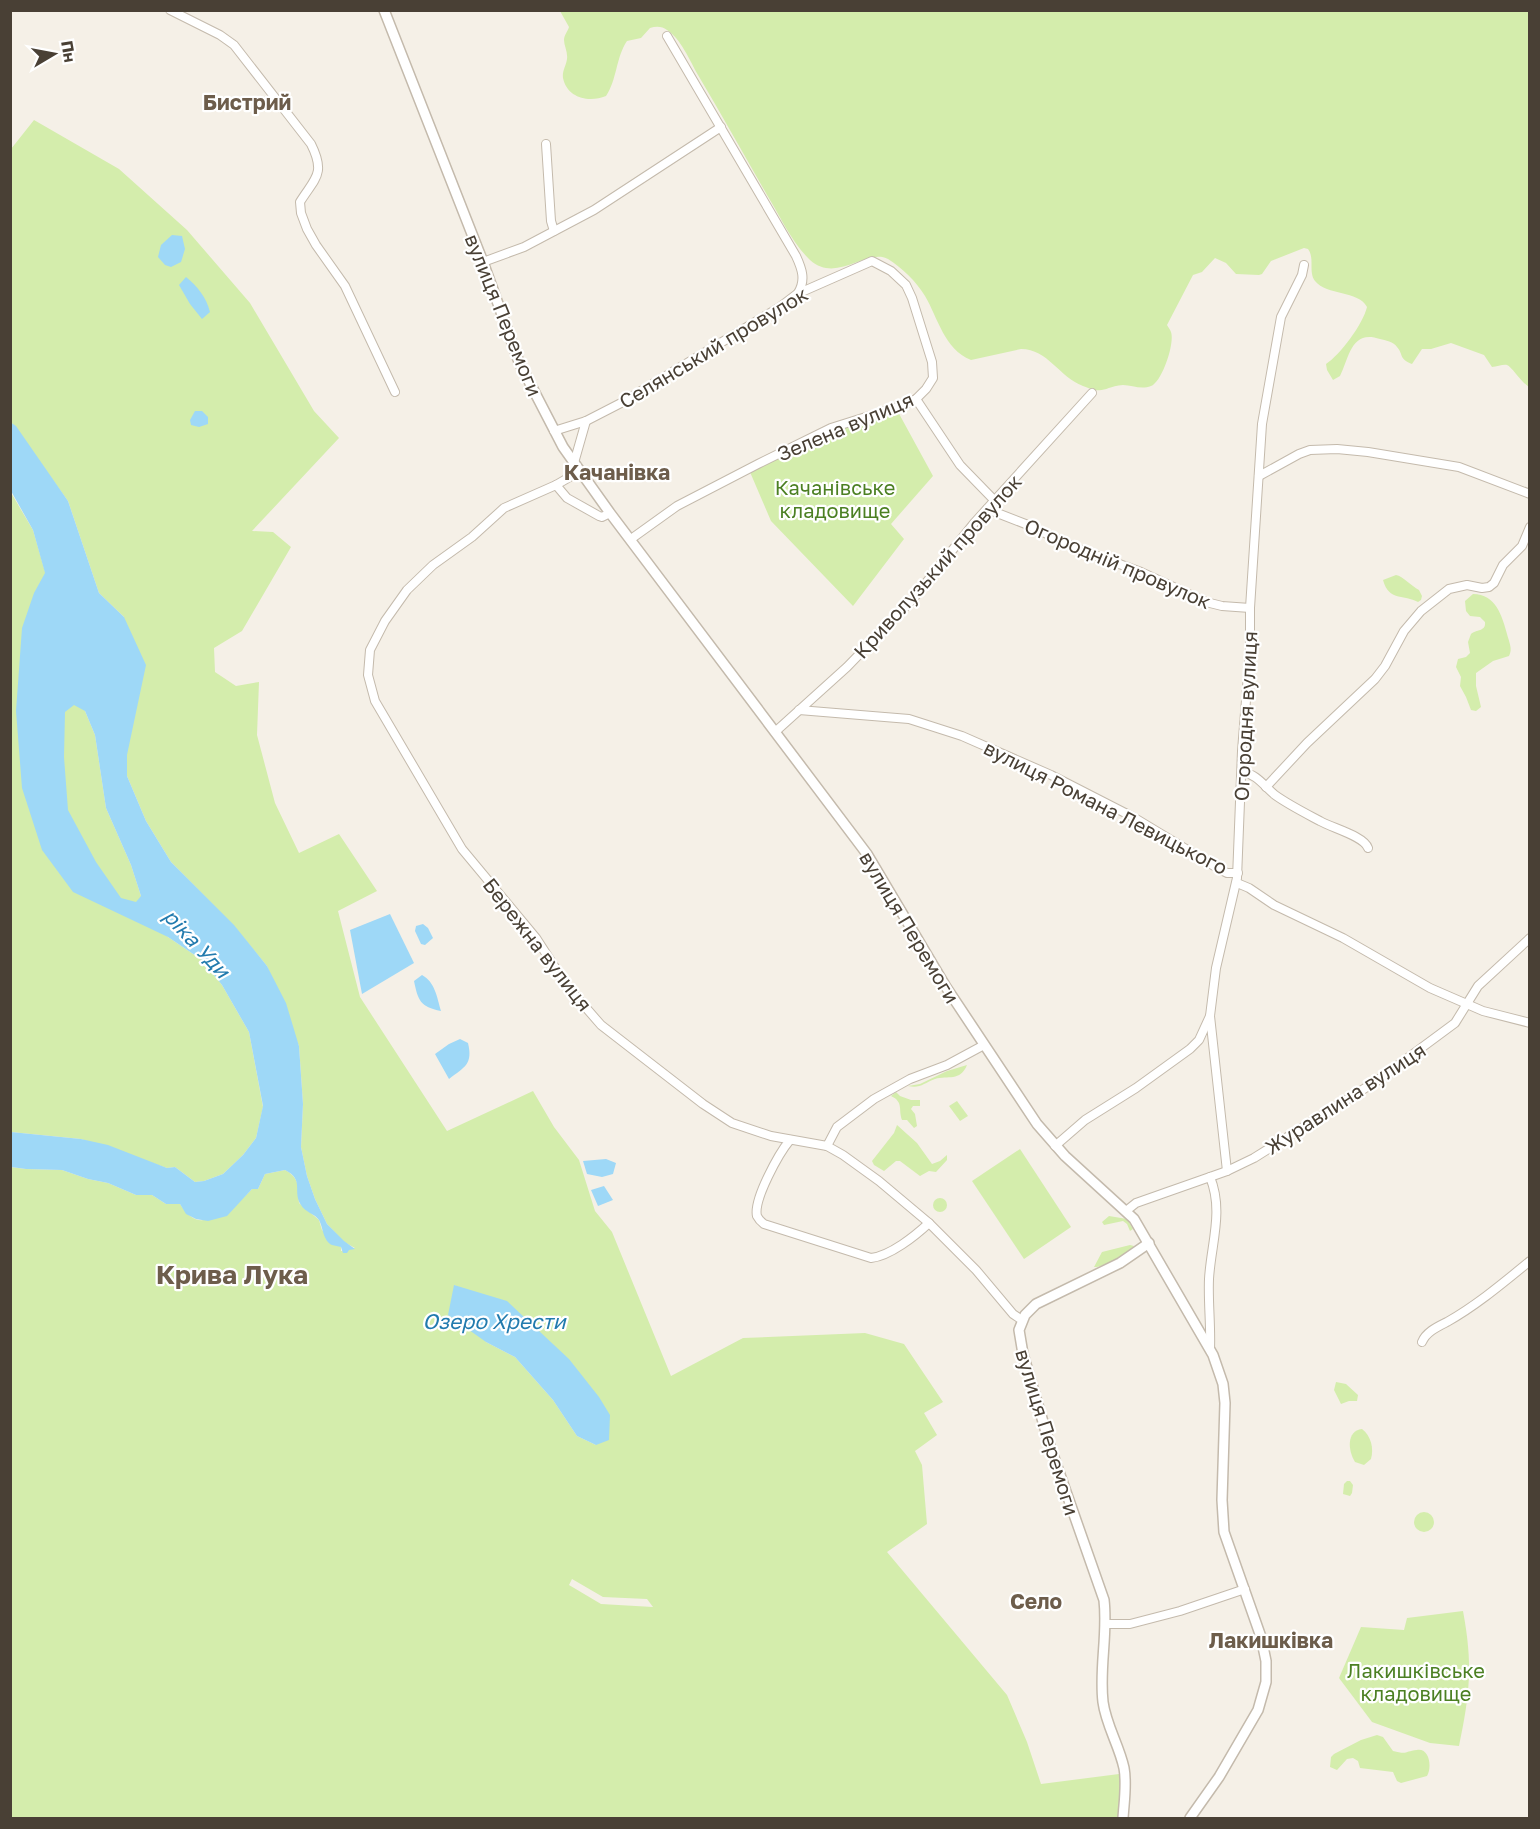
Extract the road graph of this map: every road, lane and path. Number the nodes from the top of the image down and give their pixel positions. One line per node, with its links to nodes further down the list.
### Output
1 (170, 10): 11 (street)
2 (384, 10): 8 (street, вулиця Перемоги)
3 (667, 36): 4 (street)
4 (721, 127): 6 (street); 10 (street)
5 (546, 144): 6 (street)
6 (554, 231): 8 (street)
7 (872, 261): 10 (street, Селянський провулок); 13 (street, Зелена вулиця)
8 (483, 262): 15 (street, вулиця Перемоги)
9 (1304, 265): 17 (street, Огородня вулиця)
10 (797, 294): 14 (street, Селянський провулок)
11 (394, 392)
12 (1092, 393): 20 (street, Криволузький провулок)
13 (916, 399): 20 (street); 24 (street, Зелена вулиця)
14 (586, 421): 15 (street, Селянський провулок); 16 (street)
15 (554, 431): 16 (street, вулиця Перемоги)
16 (577, 467): 18 (street, Бережна вулиця); 22 (street, вулиця Перемоги)
17 (1259, 476): 19 (street); 25 (street, Огородня вулиця)
18 (556, 485): 22 (street); 38 (street, Бережна вулиця)
19 (1530, 494)
20 (994, 501): 21 (street, Криволузький провулок)
21 (987, 509): 25 (street, Огородній провулок); 26 (street, Криволузький провулок)
22 (610, 513): 24 (street, вулиця Перемоги)
23 (1530, 527): 29 (street)
24 (631, 539): 27 (street, вулиця Перемоги)
25 (1250, 608): 28 (street, Огородня вулиця)
26 (799, 710): 27 (street, Криволузький провулок); 31 (street, вулиця Романа Левицького)
27 (775, 732): 37 (street, вулиця Перемоги)
28 (1242, 772): 29 (street); 31 (street, Огородня вулиця)
29 (1266, 787): 30 (street)
30 (1368, 848)
31 (1238, 873): 32 (street, Огородня вулиця)
32 (1237, 883): 34 (street, вулиця Романа Левицького); 35 (street, Огородня вулиця)
33 (1530, 938): 34 (street, Журавлина вулиця)
34 (1466, 1004): 36 (street, вулиця Романа Левицького); 41 (street, Журавлина вулиця)
35 (1210, 1016): 40 (street); 41 (street, Огородня вулиця)
36 (1530, 1023)
37 (984, 1045): 39 (street); 40 (street, вулиця Перемоги)
38 (790, 1140): 39 (street, Бережна вулиця); 44 (street)
39 (826, 1146): 44 (street, Бережна вулиця)
40 (1055, 1146): 43 (street, вулиця Перемоги)
41 (1227, 1171): 42 (street, Журавлина вулиця)
42 (1210, 1177): 43 (street, Журавлина вулиця); 49 (street)
43 (1126, 1211): 45 (street, вулиця Перемоги)
44 (929, 1223): 47 (street, Бережна вулиця)
45 (1149, 1243): 47 (street, вулиця Перемоги); 49 (street)
46 (1530, 1261): 48 (street)
47 (1022, 1320): 51 (street, вулиця Перемоги)
48 (1422, 1342)
49 (1210, 1349): 50 (street)
50 (1245, 1589): 51 (street); 53 (street)
51 (1105, 1624): 52 (street, вулиця Перемоги)
52 (1123, 1818)
53 (1190, 1818)

